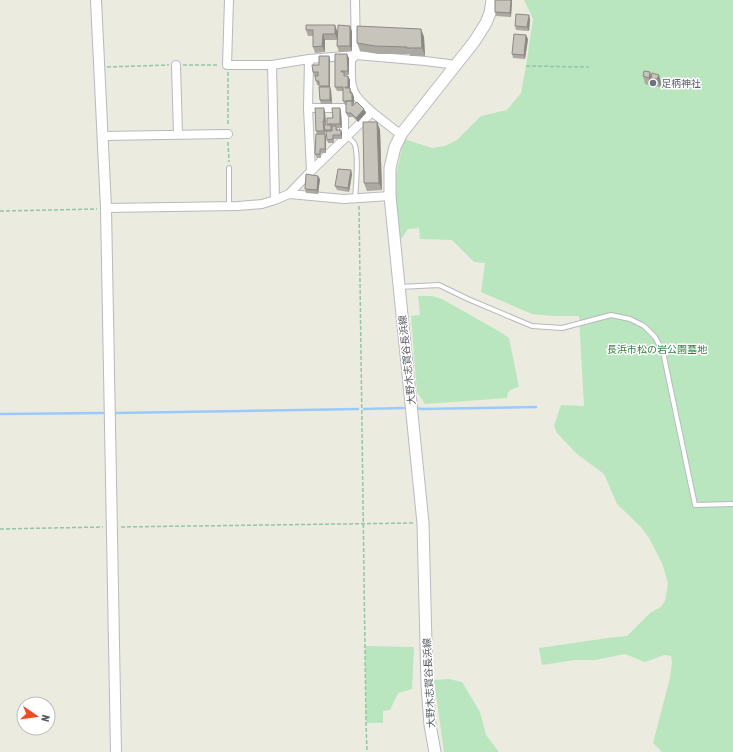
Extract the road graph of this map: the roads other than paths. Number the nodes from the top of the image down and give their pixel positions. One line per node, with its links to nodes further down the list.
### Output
1 (96, 0): 15 (street)
2 (229, 0): 8 (street)
3 (355, 0): 5 (street)
4 (492, 0): 9 (main road, 大野木志賀谷長浜線)
5 (356, 54): 6 (street); 9 (street); 11 (street)
6 (309, 59): 8 (street); 10 (street)
7 (176, 65): 13 (street)
8 (272, 65): 22 (street)
9 (454, 66): 12 (main road, 大野木志賀谷長浜線)
10 (308, 108): 16 (street); 18 (street)
11 (372, 112): 12 (street); 16 (street)
12 (402, 133): 20 (main road, 大野木志賀谷長浜線)
13 (178, 134): 14 (street); 15 (street)
14 (228, 134)
15 (103, 136): 24 (street)
16 (346, 137): 18 (street); 21 (lane)
17 (229, 168): 23 (lane)
18 (311, 171): 19 (street)
19 (289, 194): 21 (street); 22 (street)
20 (390, 196): 21 (street); 25 (main road, 大野木志賀谷長浜線)
21 (357, 198)
22 (275, 200): 23 (street)
23 (229, 206): 24 (street)
24 (106, 208): 27 (street)
25 (399, 287): 26 (lane); 28 (main road, 大野木志賀谷長浜線)
26 (733, 504)
27 (116, 752)
28 (435, 752)

